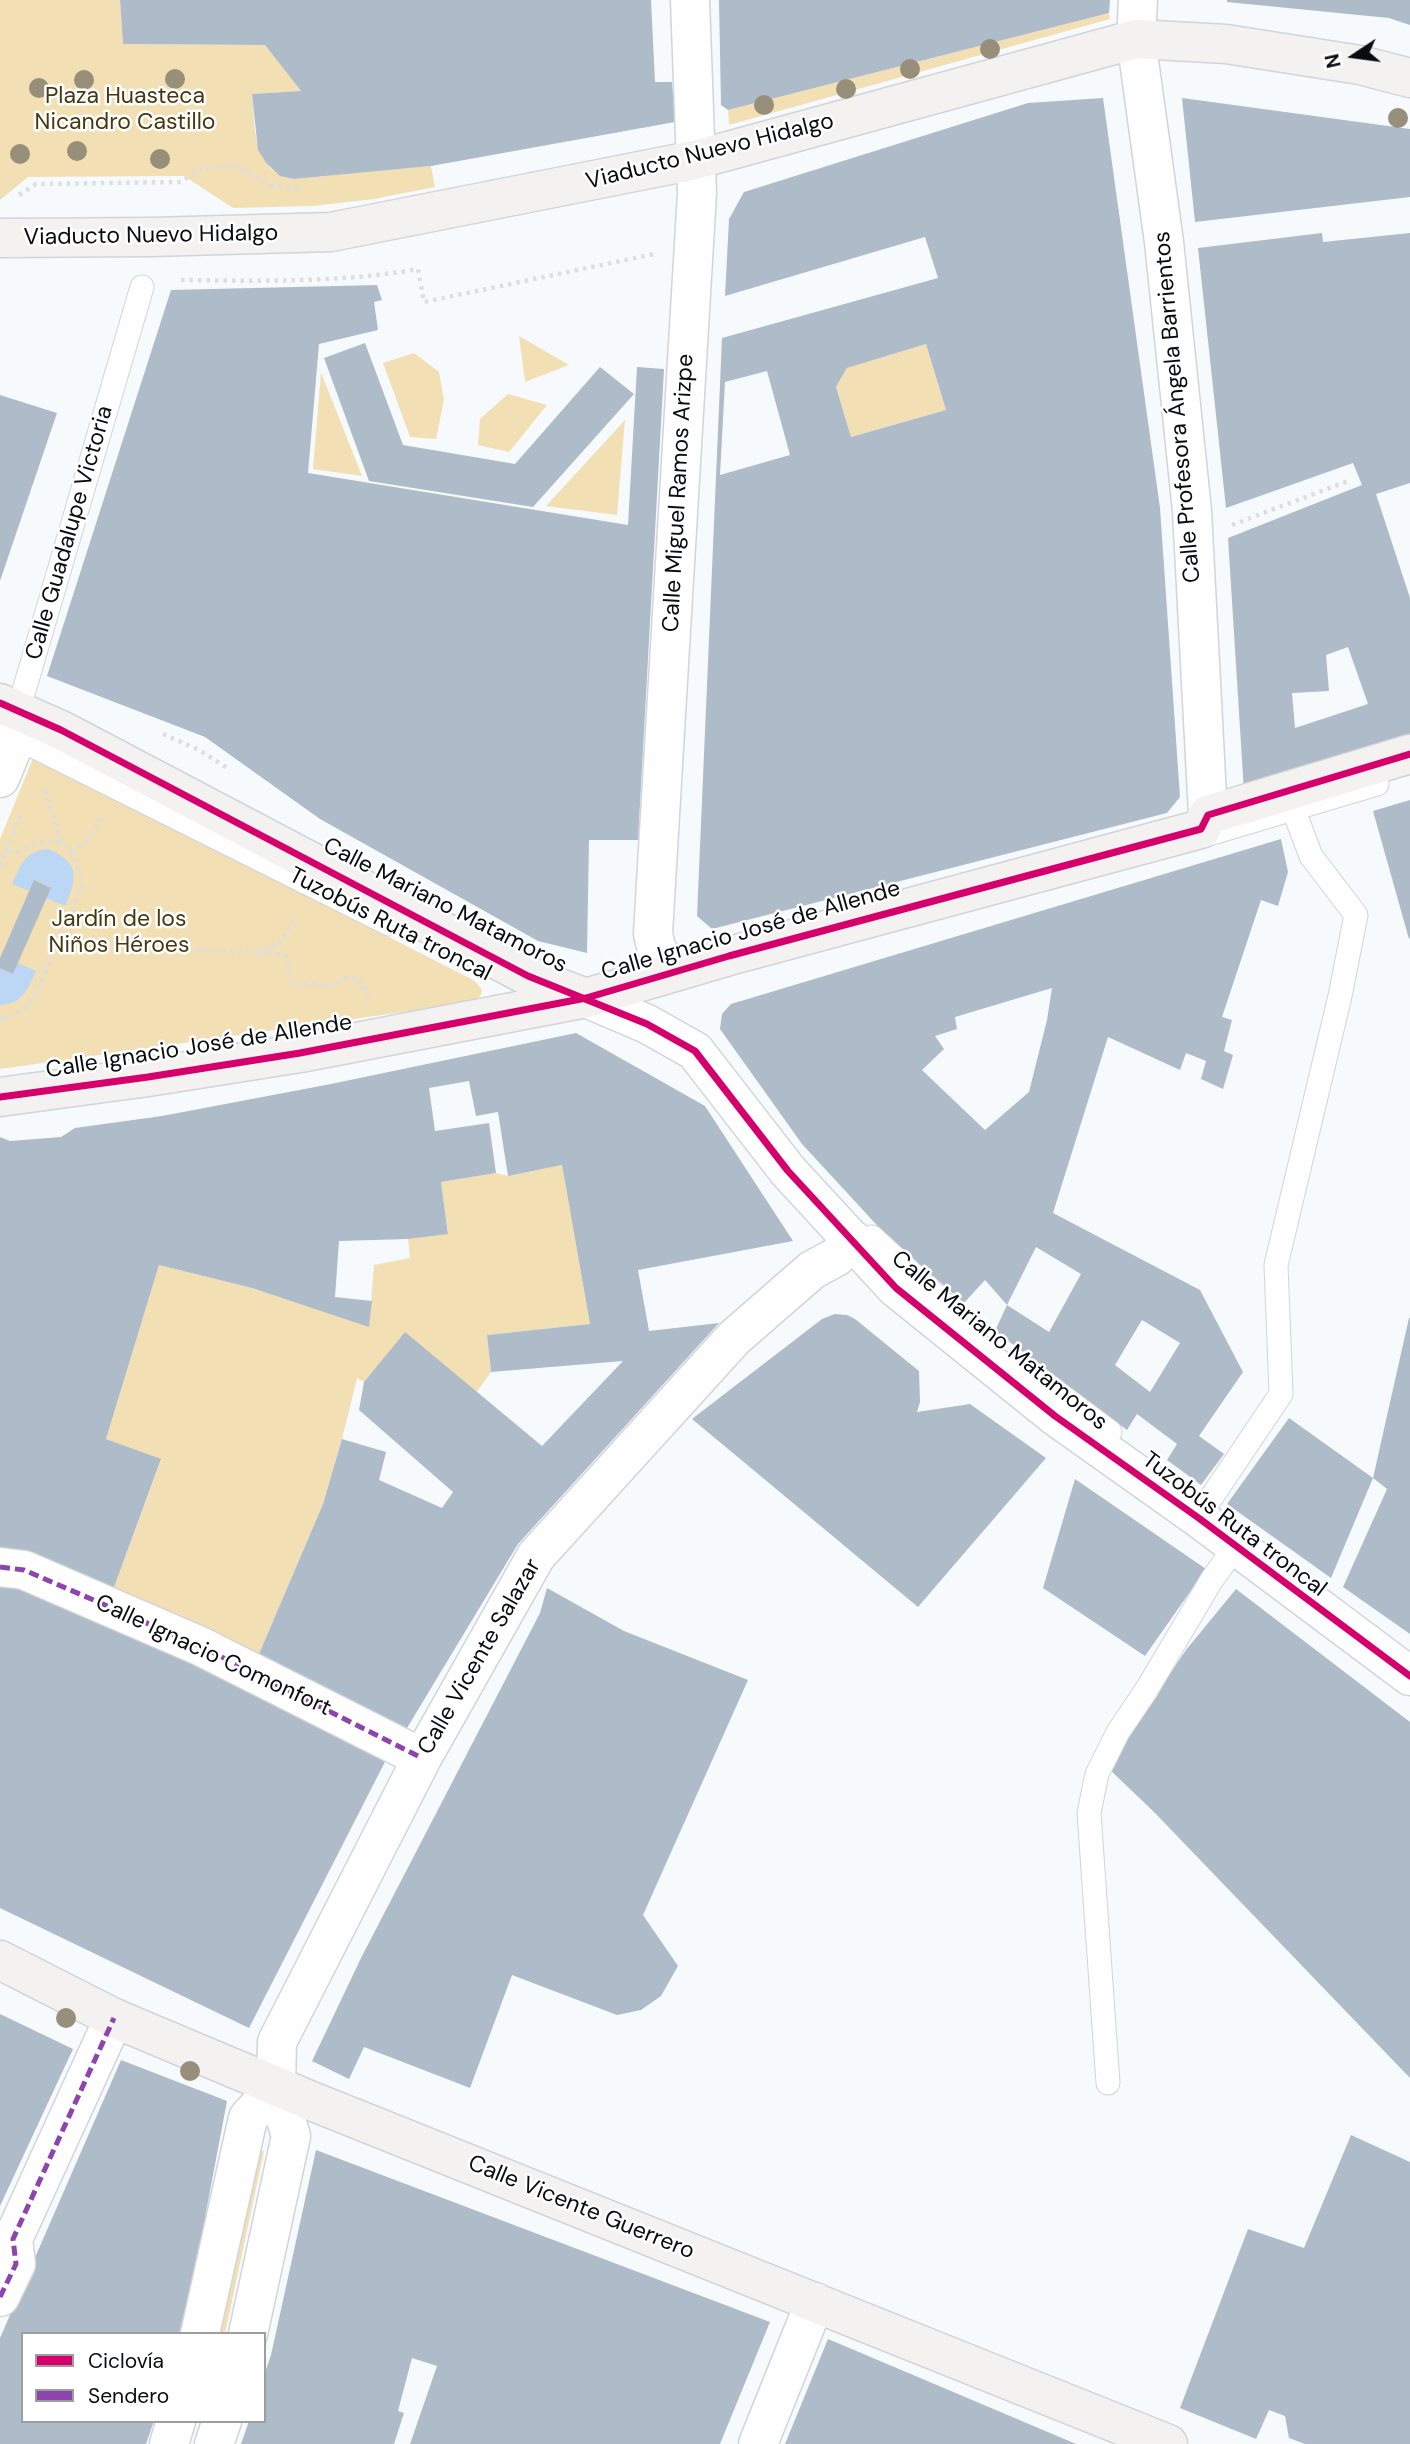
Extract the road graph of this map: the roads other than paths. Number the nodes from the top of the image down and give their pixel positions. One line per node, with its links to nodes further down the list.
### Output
1 (690, 0): 5 (street, Calle Miguel Ramos Arizpe)
2 (1138, 0): 3 (street, Calle Profesora Ángela Barrientos)
3 (1136, 39): 4 (street, Viaducto Nuevo Hidalgo); 5 (street, Viaducto Nuevo Hidalgo); 13 (street, Calle Profesora Ángela Barrientos)
4 (1410, 78)
5 (695, 160): 6 (street, Viaducto Nuevo Hidalgo); 14 (street, Calle Miguel Ramos Arizpe)
6 (0, 238)
7 (142, 288): 8 (lane, Calle Guadalupe Victoria)
8 (9, 720): 11 (street, Calle Guadalupe Victoria); 16 (street, Calle Mariano Matamoros)
9 (1410, 754): 12 (street, Calle Ignacio José de Allende)
10 (1410, 773): 12 (lane, Tuzobús Ruta troncal)
11 (0, 778)
12 (1290, 801): 13 (street, Calle Ignacio José de Allende); 16 (lane, Tuzobús Ruta troncal); 20 (lane)
13 (1208, 815): 15 (street, Calle Ignacio José de Allende)
14 (653, 933): 15 (street); 16 (street)
15 (686, 968): 16 (street, Calle Ignacio José de Allende)
16 (587, 997): 17 (lane, Tuzobús Ruta troncal); 18 (street, Calle Ignacio José de Allende); 19 (street, Calle Mariano Matamoros); 20 (lane, Tuzobús Ruta troncal)
17 (0, 1078)
18 (0, 1097)
19 (853, 1240): 20 (street, Calle Mariano Matamoros); 25 (street, Calle Vicente Salazar)
20 (1203, 1512): 21 (street, Calle Mariano Matamoros); 23 (lane, Tuzobús Ruta troncal)
21 (1235, 1547): 24 (street, Calle Mariano Matamoros); 28 (lane)
22 (0, 1567): 25 (street, Calle Ignacio Comonfort)
23 (1410, 1654)
24 (1410, 1676)
25 (422, 1758): 29 (street, Calle Vicente Salazar)
26 (0, 1960): 27 (street, Calle Vicente Guerrero)
27 (114, 2018): 29 (street, Calle Vicente Guerrero); 30 (street)
28 (1108, 2083)
29 (276, 2087): 31 (street, Calle Vicente Guerrero); 32 (street); 33 (street, Calle Vicente Salazar)
30 (0, 2297)
31 (816, 2302): 38 (street); 39 (street, Calle Vicente Guerrero)
32 (200, 2332)
33 (248, 2332)
34 (175, 2423): 36 (street)
35 (221, 2423): 37 (street)
36 (169, 2444)
37 (214, 2444)
38 (758, 2444)
39 (1168, 2444)

